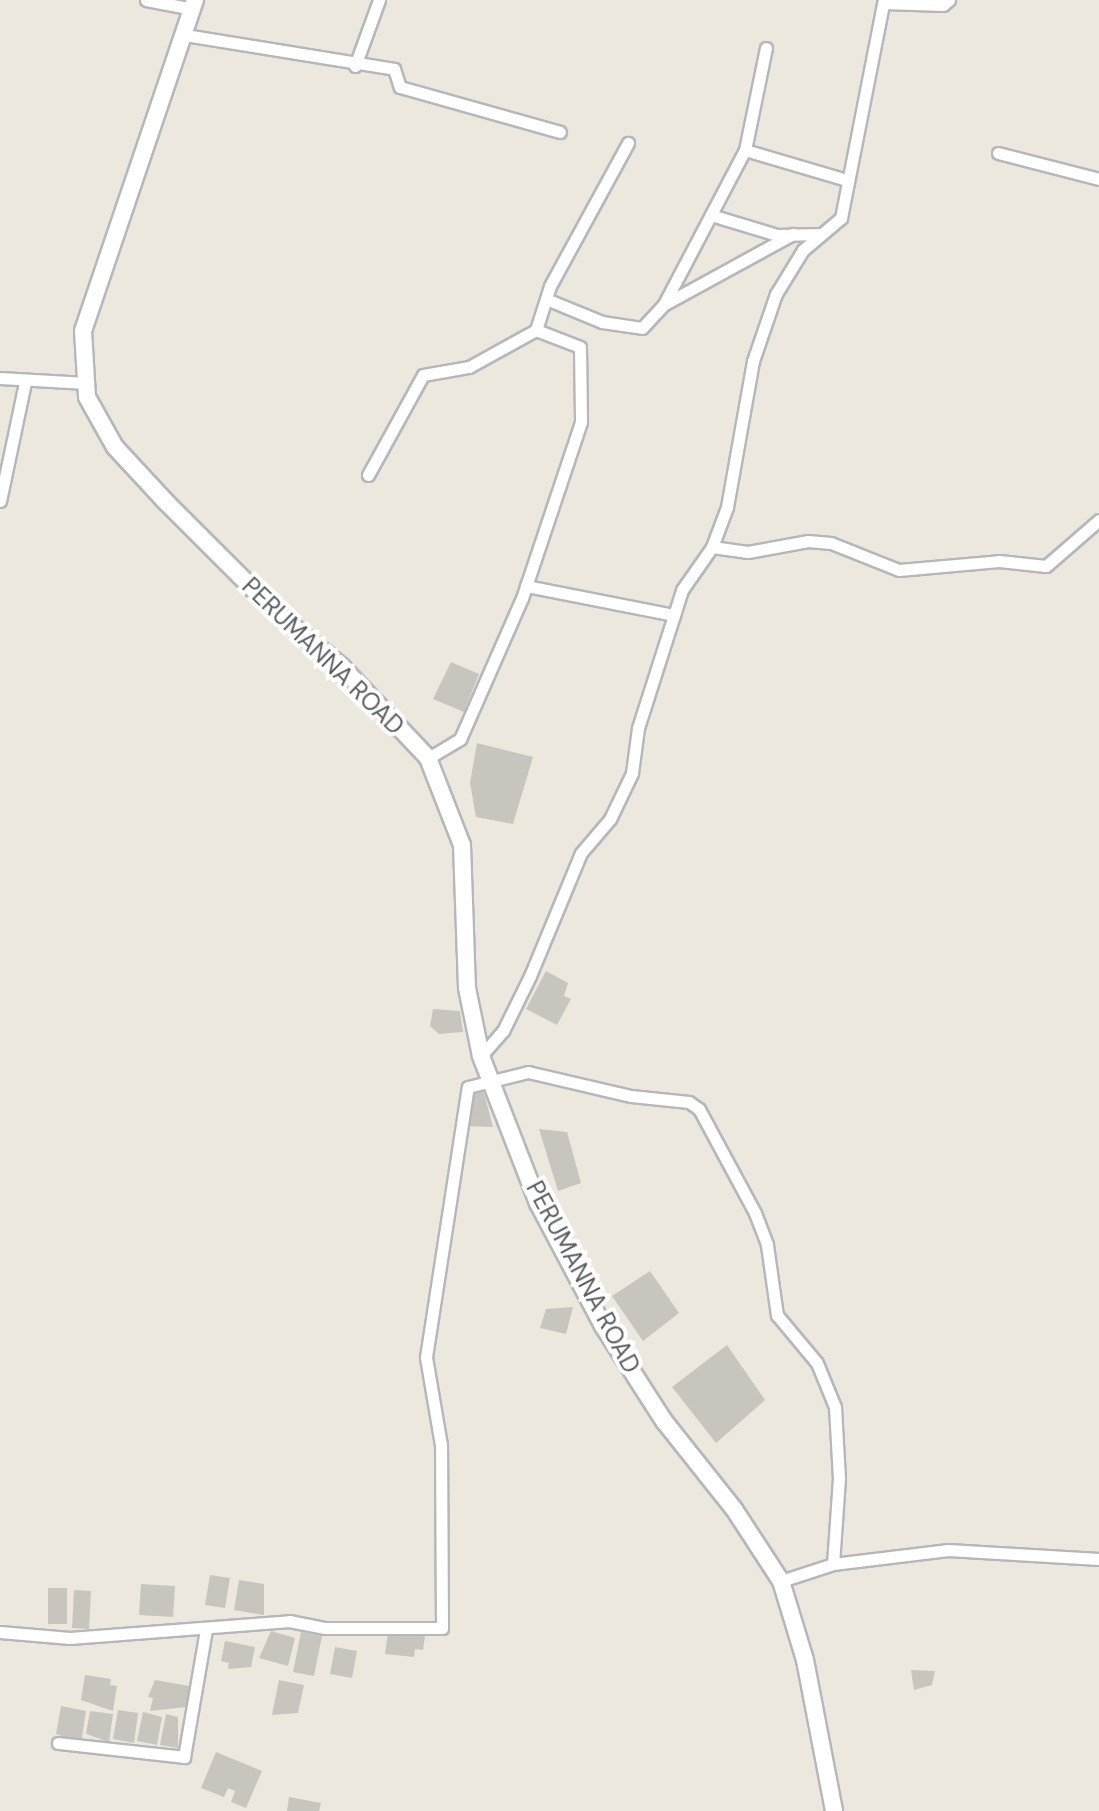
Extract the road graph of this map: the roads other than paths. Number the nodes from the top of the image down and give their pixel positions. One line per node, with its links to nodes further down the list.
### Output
1 (146, 0): 4 (street)
2 (379, 0): 7 (street)
3 (949, 0): 13 (street)
4 (194, 4): 5 (main road, PERUMANNA ROAD)
5 (185, 35): 7 (street); 22 (main road, PERUMANNA ROAD)
6 (766, 48): 10 (street)
7 (355, 66): 8 (street)
8 (560, 132)
9 (628, 143): 17 (street)
10 (745, 150): 13 (street); 14 (street)
11 (998, 153): 12 (street)
12 (1099, 179)
13 (847, 180): 16 (street)
14 (711, 215): 15 (street); 18 (street)
15 (793, 234): 16 (street); 18 (street)
16 (822, 234): 26 (street)
17 (546, 299): 18 (street); 19 (street)
18 (664, 304)
19 (536, 330): 23 (street); 27 (street)
20 (0, 378): 21 (street)
21 (25, 382): 22 (street); 24 (street)
22 (86, 383): 29 (main road, PERUMANNA ROAD)
23 (368, 475)
24 (0, 501)
25 (1099, 520): 26 (street)
26 (712, 547): 28 (street)
27 (526, 586): 28 (street); 29 (street)
28 (674, 615): 30 (street)
29 (428, 758): 30 (main road, PERUMANNA ROAD)
30 (481, 1056): 31 (main road, PERUMANNA ROAD)
31 (490, 1078): 33 (street); 34 (main road, PERUMANNA ROAD); 35 (street)
32 (1099, 1559): 33 (street)
33 (833, 1564): 34 (street)
34 (781, 1581): 38 (main road, PERUMANNA ROAD)
35 (206, 1629): 36 (street); 37 (street)
36 (0, 1632)
37 (58, 1743)
38 (834, 1811)

